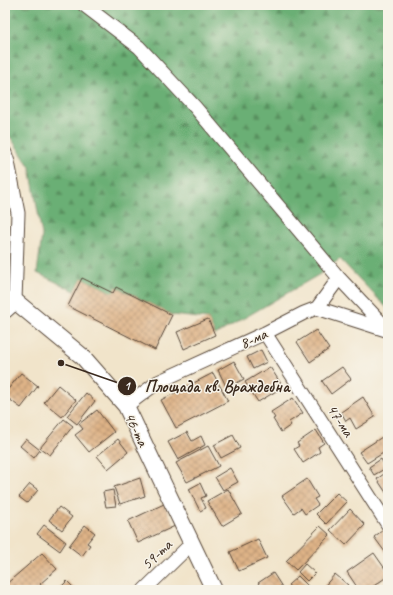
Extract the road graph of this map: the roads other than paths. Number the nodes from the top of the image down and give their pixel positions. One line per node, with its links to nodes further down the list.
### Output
1 (84, 5): 3 (street)
2 (5, 153): 4 (street)
3 (339, 278): 5 (street); 6 (street)
4 (8, 301): 8 (street, 46-та)
5 (317, 308): 6 (street); 7 (street, 8-ма)
6 (388, 330)
7 (266, 333): 8 (street, 8-ма); 9 (street, 47-ма)
8 (126, 406): 10 (street, 46-та)
9 (388, 525)
10 (192, 543): 11 (street, 59-та); 12 (street, 46-та)
11 (144, 590)
12 (214, 590)

